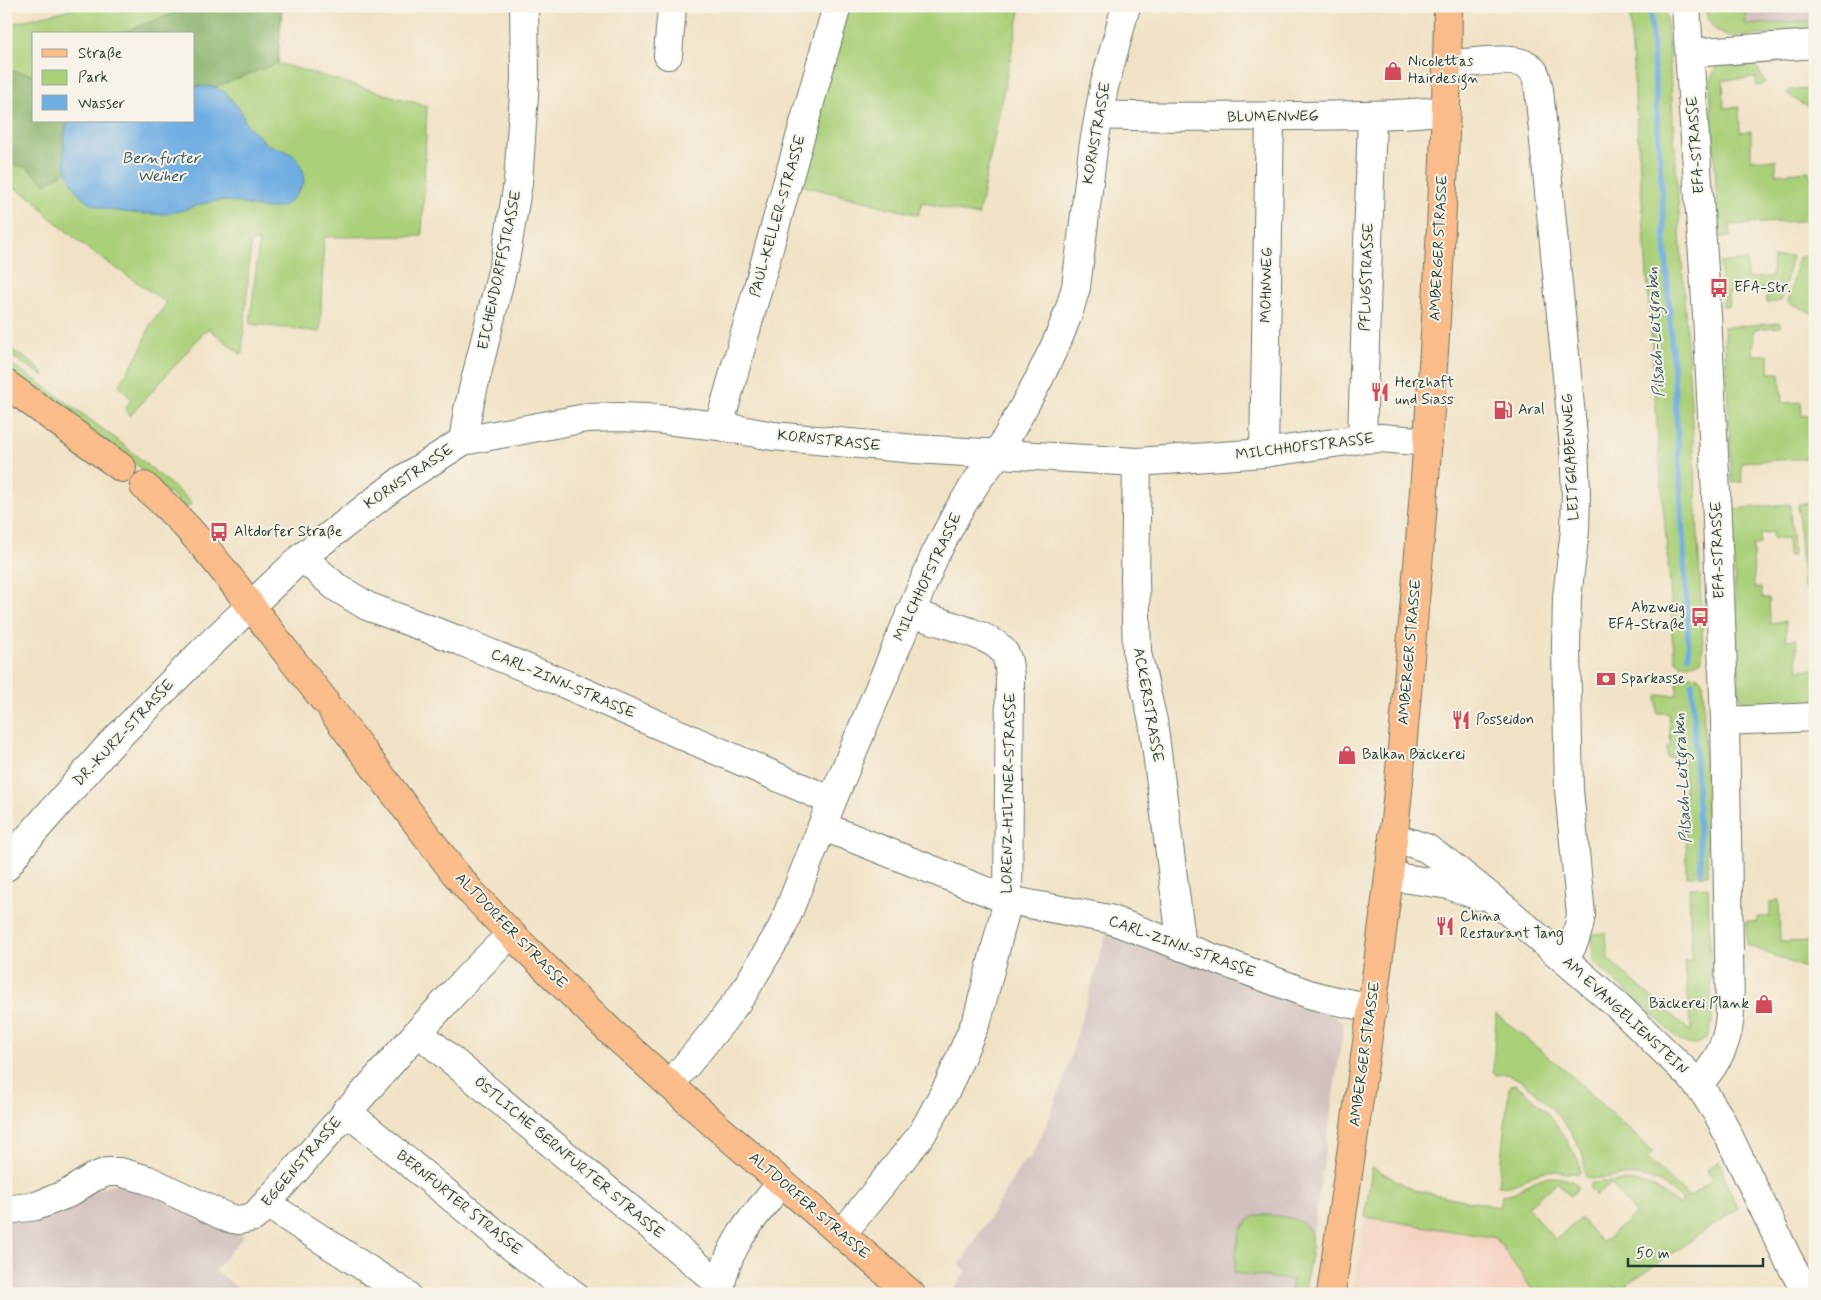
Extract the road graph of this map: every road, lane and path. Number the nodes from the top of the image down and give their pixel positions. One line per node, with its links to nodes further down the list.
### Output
1 (524, 6): 18 (street, EICHENDORFFSTRASSE)
2 (672, 6): 9 (street)
3 (837, 6): 16 (street, PAUL-KELLER-STRASSE)
4 (1126, 6): 12 (street, KORNSTRASSE)
5 (1448, 6): 10 (main road, AMBERGER STRASSE)
6 (1686, 6): 8 (street, EFA-STRASSE)
7 (1815, 44): 8 (street)
8 (1690, 52): 29 (street, EFA-STRASSE)
9 (668, 55)
10 (1447, 64): 11 (main road, AMBERGER STRASSE); 39 (street, LEITGRABENWEG)
11 (1446, 110): 13 (street, BLUMENWEG); 19 (main road, AMBERGER STRASSE)
12 (1099, 115): 14 (street, BLUMENWEG); 21 (street, KORNSTRASSE)
13 (1372, 115): 14 (street, BLUMENWEG); 17 (street, PFLUGSTRASSE)
14 (1270, 117): 20 (street, MOHNWEG)
15 (6, 384): 23 (main road, ALTDORFER STRASSE)
16 (719, 426): 18 (street, KORNSTRASSE); 21 (street, KORNSTRASSE)
17 (1362, 439): 19 (street, MILCHHOFSTRASSE); 20 (street, MILCHHOFSTRASSE)
18 (463, 441): 25 (street, KORNSTRASSE)
19 (1428, 442): 32 (main road, AMBERGER STRASSE)
20 (1264, 453): 22 (street, MILCHHOFSTRASSE)
21 (997, 454): 22 (street, MILCHHOFSTRASSE); 27 (street, MILCHHOFSTRASSE)
22 (1137, 462): 38 (street, ACKERSTRASSE)
23 (122, 468): 24 (street, ALTDORFER STRASSE)
24 (144, 486): 26 (main road, ALTDORFER STRASSE)
25 (302, 557): 26 (street, KORNSTRASSE); 30 (street, CARL-ZINN-STRASSE)
26 (251, 606): 33 (street, DR.-KURZ-STRASSE); 37 (main road, ALTDORFER STRASSE)
27 (910, 613): 30 (street, MILCHHOFSTRASSE); 35 (street, LORENZ-HILTNER-STRASSE)
28 (1815, 717): 29 (street)
29 (1725, 722): 43 (street, EFA-STRASSE)
30 (832, 801): 31 (street, MILCHHOFSTRASSE)
31 (822, 826): 35 (street, CARL-ZINN-STRASSE); 42 (street, MILCHHOFSTRASSE)
32 (1393, 838): 34 (main road, AMBERGER STRASSE); 36 (street, AM EVANGELIENSTEIN)
33 (6, 867)
34 (1389, 876): 36 (street, AM EVANGELIENSTEIN); 40 (main road, AMBERGER STRASSE)
35 (1008, 900): 38 (street, CARL-ZINN-STRASSE); 48 (street, LORENZ-HILTNER-STRASSE)
36 (1509, 912): 39 (street, AM EVANGELIENSTEIN)
37 (511, 934): 41 (street, EGGENSTRASSE); 42 (main road, ALTDORFER STRASSE)
38 (1182, 947): 40 (street, CARL-ZINN-STRASSE)
39 (1564, 960): 43 (street, AM EVANGELIENSTEIN)
40 (1373, 1008): 53 (main road, AMBERGER STRASSE)
41 (418, 1032): 44 (street, EGGENSTRASSE); 49 (street, ÖSTLICHE BERNFURTER STRASSE)
42 (670, 1085): 45 (main road, ALTDORFER STRASSE)
43 (1698, 1085): 54 (street, AM EVANGELIENSTEIN)
44 (346, 1112): 46 (street, EGGENSTRASSE); 51 (street, BERNFURTER STRASSE)
45 (782, 1183): 48 (main road, ALTDORFER STRASSE); 49 (street)
46 (267, 1204): 47 (street, EGGENSTRASSE); 50 (street)
47 (6, 1210)
48 (842, 1234): 52 (main road, ALTDORFER STRASSE)
49 (720, 1289)
50 (406, 1294)
51 (573, 1294)
52 (911, 1294)
53 (1331, 1294)
54 (1807, 1294)

